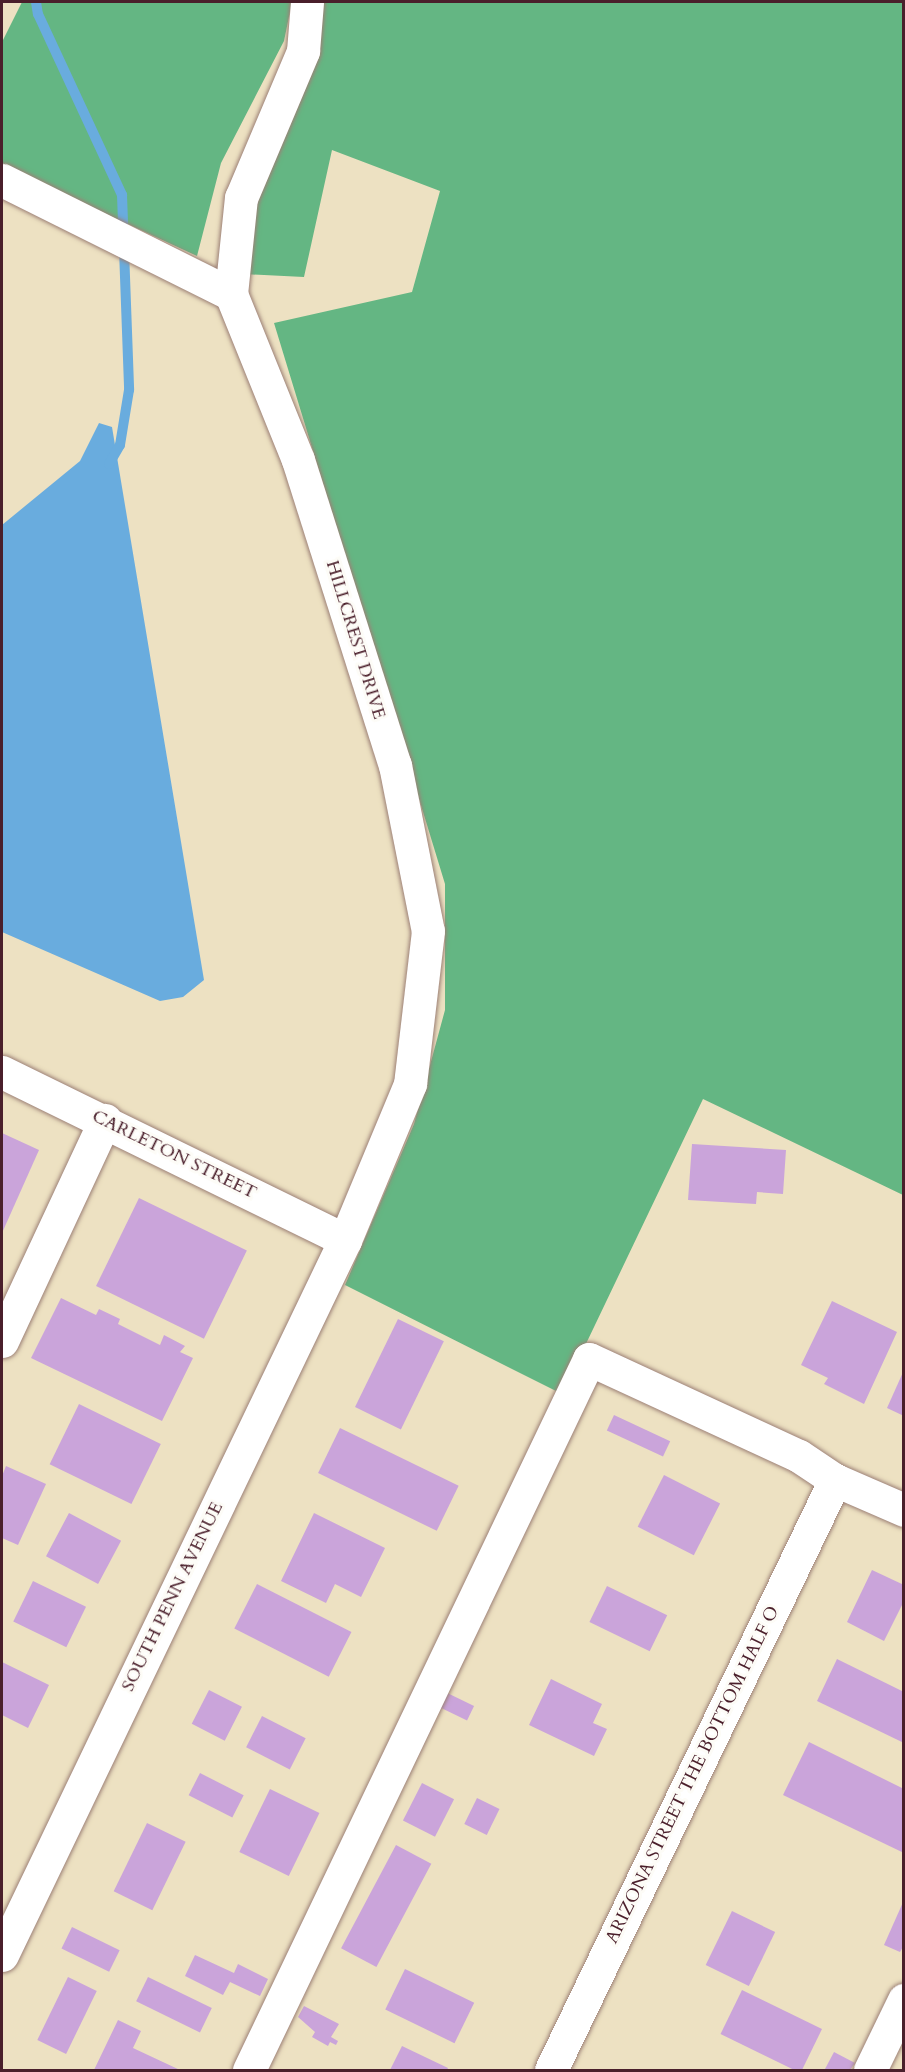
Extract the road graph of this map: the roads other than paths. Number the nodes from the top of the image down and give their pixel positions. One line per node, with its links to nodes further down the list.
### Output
1 (307, 2): 3 (street)
2 (2, 180): 3 (street)
3 (231, 294): 6 (street, HILLCREST DRIVE)
4 (2, 1072): 5 (street, CARLETON STREET)
5 (105, 1120): 6 (street, CARLETON STREET); 7 (street)
6 (345, 1240): 10 (street, SOUTH PENN AVENUE)
7 (2, 1341)
8 (835, 1480): 9 (street); 12 (street); 13 (street, ARIZONA STREET THE BOTTOM HALF O)
9 (903, 1510)
10 (2, 1955)
11 (903, 2000): 14 (street)
12 (249, 2070)
13 (551, 2070)
14 (870, 2070)

